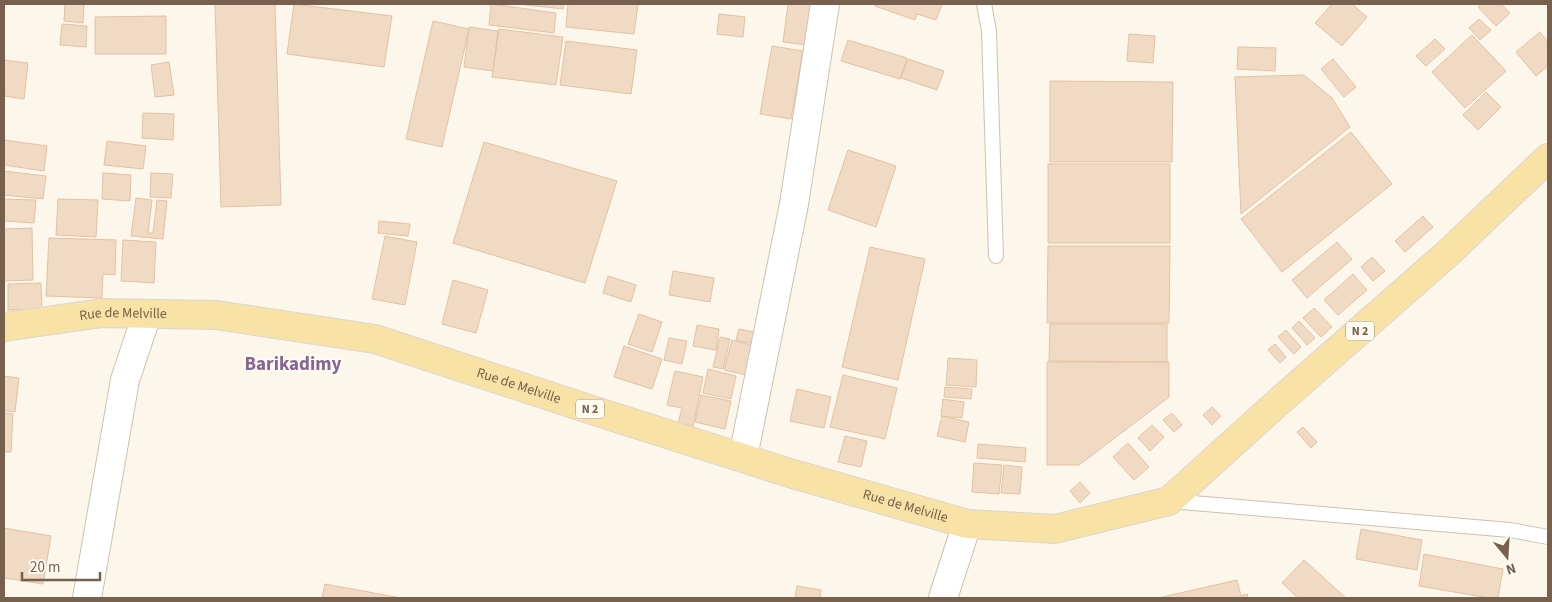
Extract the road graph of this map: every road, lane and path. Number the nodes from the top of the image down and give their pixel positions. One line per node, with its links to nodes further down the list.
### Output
1 (825, 4): 7 (street)
2 (984, 4): 4 (lane)
3 (1548, 158): 8 (main road, N 2)
4 (996, 256)
5 (147, 314): 6 (main road, Rue de Melville / N 2); 7 (main road, Rue de Melville / N 2); 11 (street)
6 (4, 327)
7 (743, 457): 9 (main road, Rue de Melville / N 2)
8 (1169, 501): 9 (main road, Rue de Melville / N 2); 10 (lane)
9 (967, 524): 12 (street)
10 (1548, 538)
11 (87, 598)
12 (943, 598)

